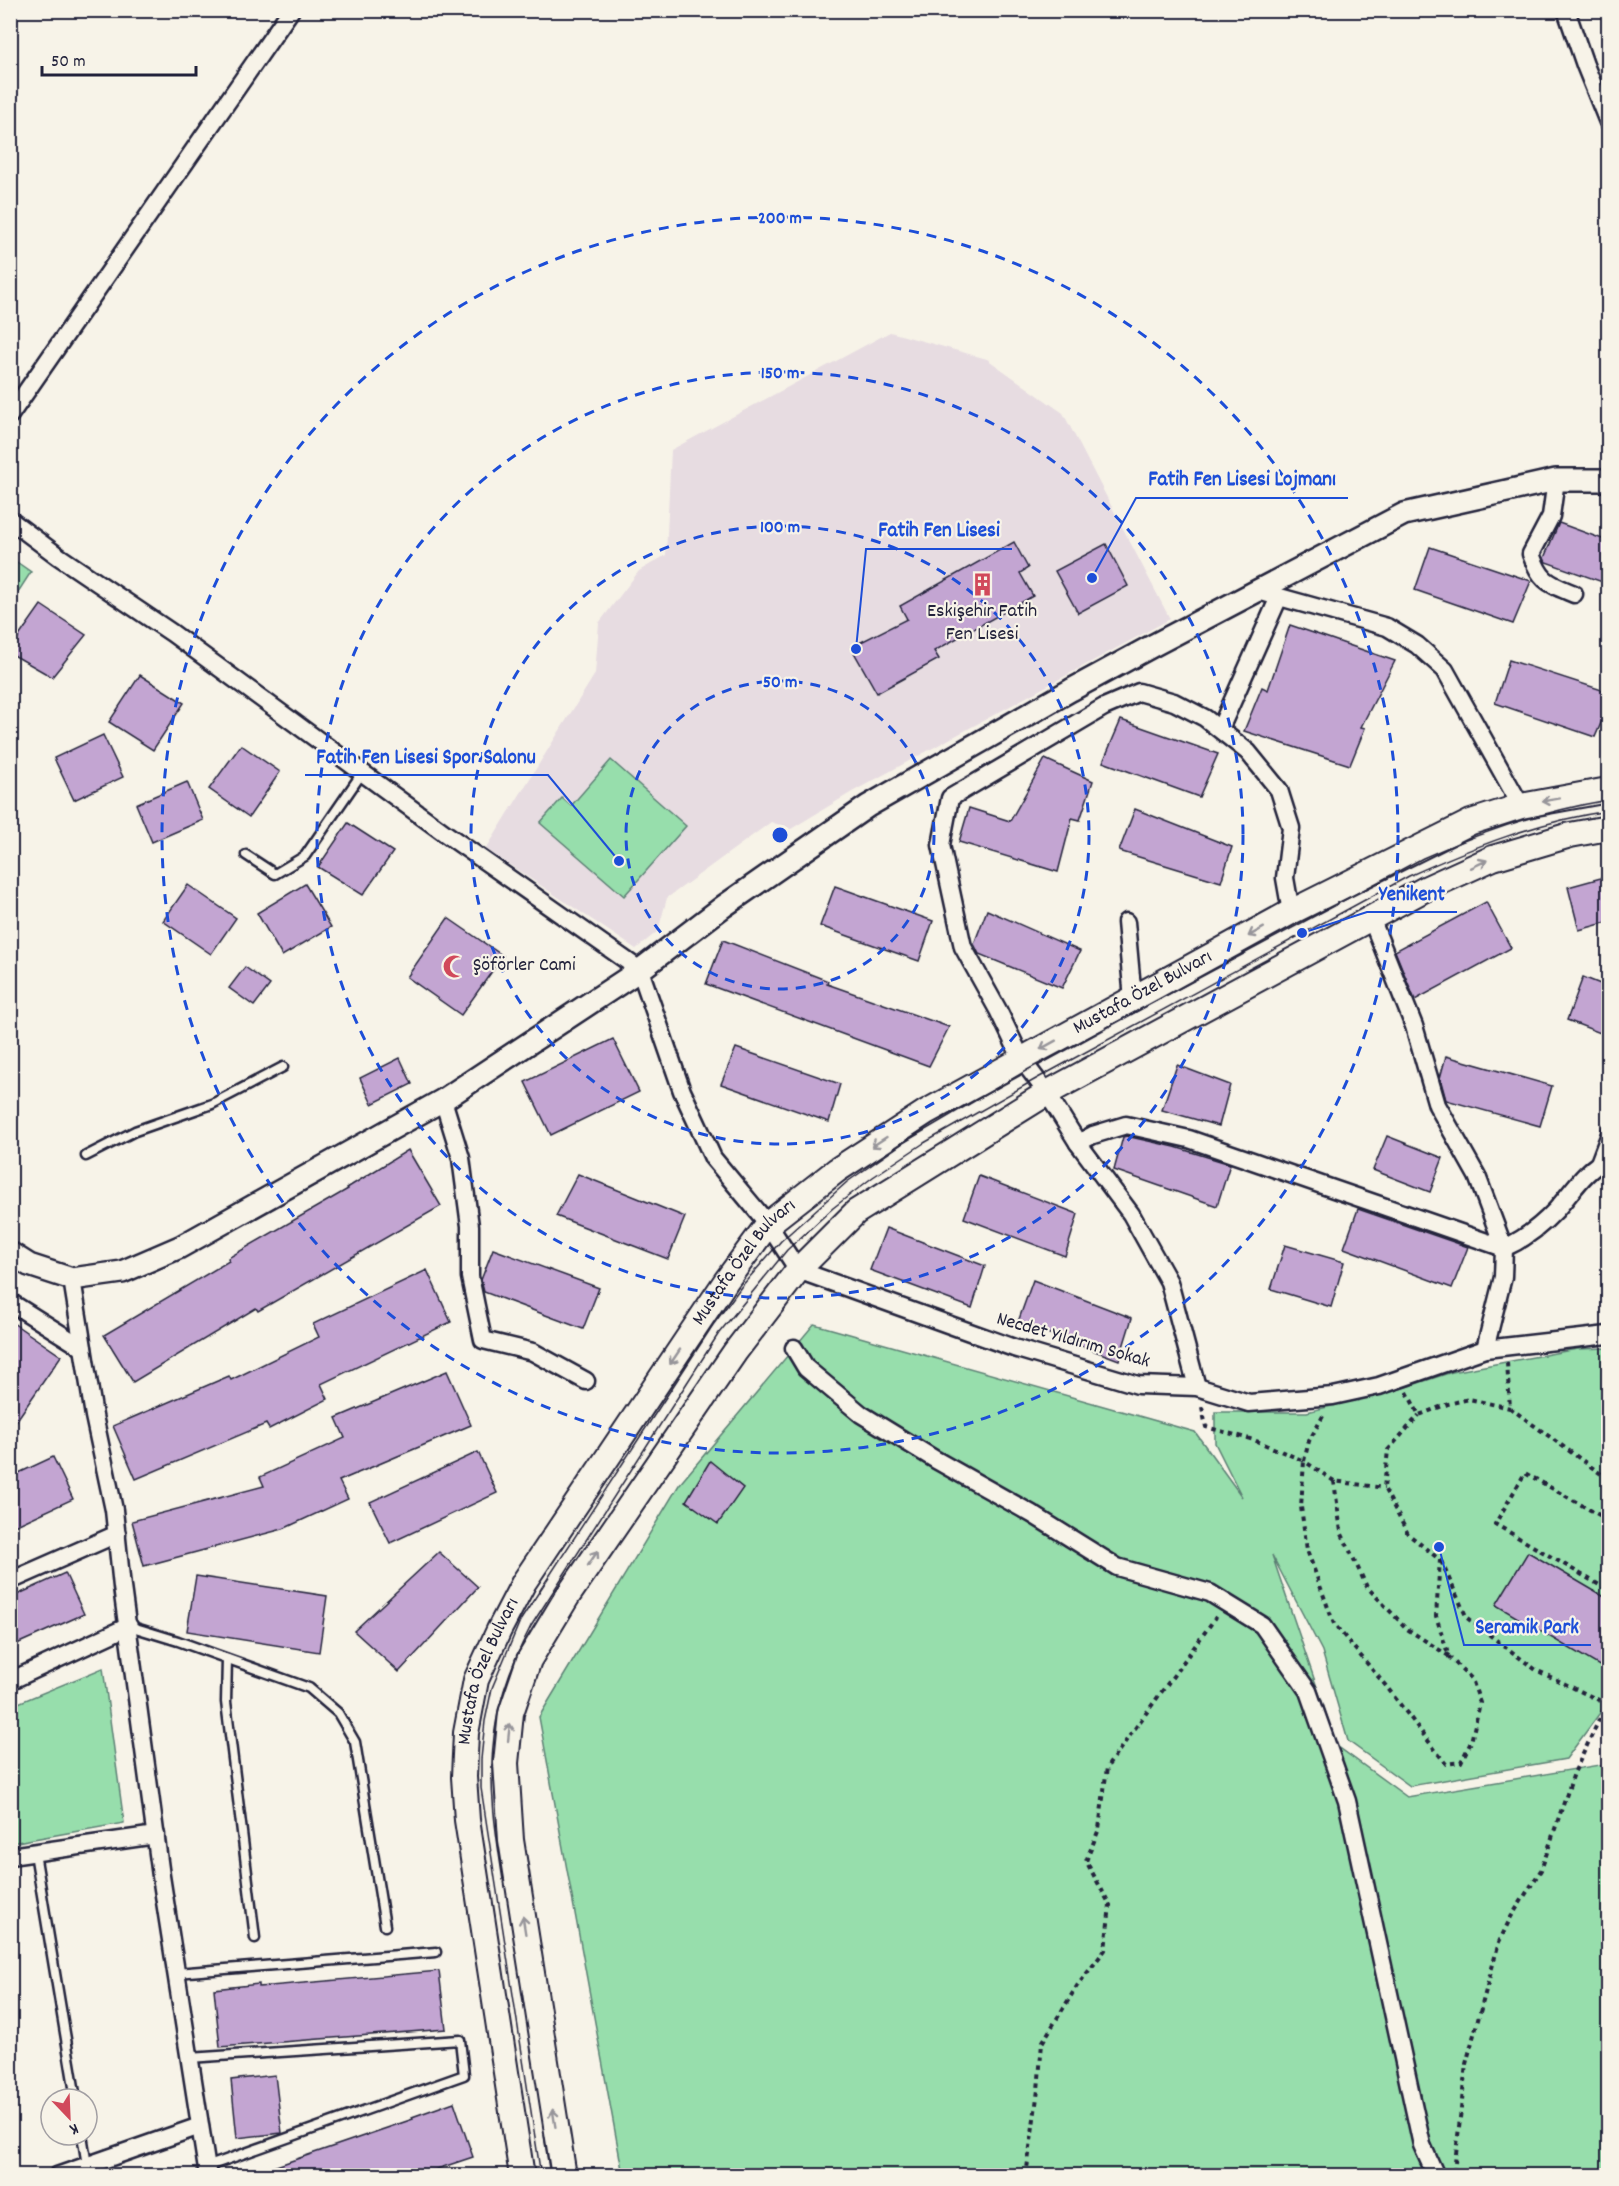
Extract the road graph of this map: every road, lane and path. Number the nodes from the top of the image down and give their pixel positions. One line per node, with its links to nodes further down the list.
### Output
1 (291, 10): 4 (street)
2 (1566, 10): 3 (street)
3 (1608, 122)
4 (10, 415)
5 (1556, 480): 6 (street); 8 (street); 9 (street)
6 (1608, 480)
7 (10, 520): 12 (street)
8 (1258, 591): 10 (street); 20 (street)
9 (1574, 594)
10 (1279, 597): 11 (street); 14 (street)
11 (1220, 729): 17 (street); 22 (street)
12 (362, 773): 16 (lane); 20 (street)
13 (1608, 790): 14 (main road, Mustafa Özel Bulvarı, one-way to 14)
14 (1521, 806): 17 (main road, Mustafa Özel Bulvarı)
15 (1608, 828): 18 (main road, Mustafa Özel Bulvarı, one-way to 15)
16 (246, 855)
17 (1290, 912): 21 (main road, Mustafa Özel Bulvarı, one-way to 21)
18 (1371, 918): 24 (main road, Mustafa Özel Bulvarı); 31 (street)
19 (1126, 922): 21 (street)
20 (640, 970): 25 (street); 30 (street)
21 (1133, 999): 22 (main road, Mustafa Özel Bulvarı, one-way to 22)
22 (1022, 1060): 24 (street); 30 (main road, Mustafa Özel Bulvarı, one-way to 30)
23 (283, 1067): 28 (lane)
24 (1047, 1093): 27 (street); 33 (main road, Mustafa Özel Bulvarı)
25 (443, 1100): 34 (street); 42 (street)
26 (1608, 1128): 29 (lane)
27 (1078, 1143): 31 (street); 43 (street)
28 (86, 1156)
29 (1601, 1162): 31 (street)
30 (768, 1224): 33 (street); 76 (main road, Mustafa Özel Bulvarı, one-way to 76)
31 (1504, 1248): 40 (street)
32 (10, 1253): 34 (street)
33 (798, 1270): 43 (street, Necdet Yıldırım Sokak); 77 (main road, Mustafa Özel Bulvarı, one-way to 33)
34 (72, 1279): 38 (street)
35 (10, 1302): 38 (street)
36 (1608, 1335): 37 (street, Necdet Yıldırım Sokak)
37 (1506, 1347): 40 (street, Necdet Yıldırım Sokak); 45 (path)
38 (83, 1348): 52 (street)
39 (794, 1348): 56 (street)
40 (1485, 1349): 41 (street, Necdet Yıldırım Sokak)
41 (1400, 1378): 44 (street, Necdet Yıldırım Sokak); 46 (path)
42 (586, 1381)
43 (1197, 1387): 44 (street, Necdet Yıldırım Sokak); 47 (path)
44 (1333, 1396): 47 (path)
45 (1510, 1408): 46 (path); 48 (path)
46 (1419, 1415): 50 (path)
47 (1304, 1461): 49 (path); 58 (path)
48 (1608, 1479)
49 (1334, 1481): 50 (path); 58 (path)
50 (1384, 1488): 53 (path)
51 (1608, 1520): 55 (path)
52 (117, 1534): 54 (street); 57 (street)
53 (1440, 1560): 58 (path); 61 (path)
54 (10, 1581)
55 (1608, 1590)
56 (1226, 1602): 78 (path); 79 (street)
57 (129, 1626): 59 (lane); 60 (street); 62 (street)
58 (1449, 1657)
59 (227, 1659): 65 (lane); 66 (lane)
60 (10, 1681)
61 (1608, 1702): 80 (path)
62 (156, 1835): 63 (street); 68 (street)
63 (35, 1853): 64 (street); 70 (lane)
64 (10, 1856)
65 (385, 1926)
66 (255, 1938)
67 (436, 1952): 68 (lane)
68 (176, 1973): 69 (street)
69 (189, 2058): 71 (street); 74 (lane)
70 (74, 2087)
71 (200, 2126): 73 (street); 74 (street)
72 (84, 2147): 73 (lane)
73 (87, 2165): 75 (street)
74 (207, 2171)
75 (57, 2175)
76 (522, 2175)
77 (564, 2175)
78 (1026, 2175)
79 (1436, 2175)
80 (1454, 2175)

